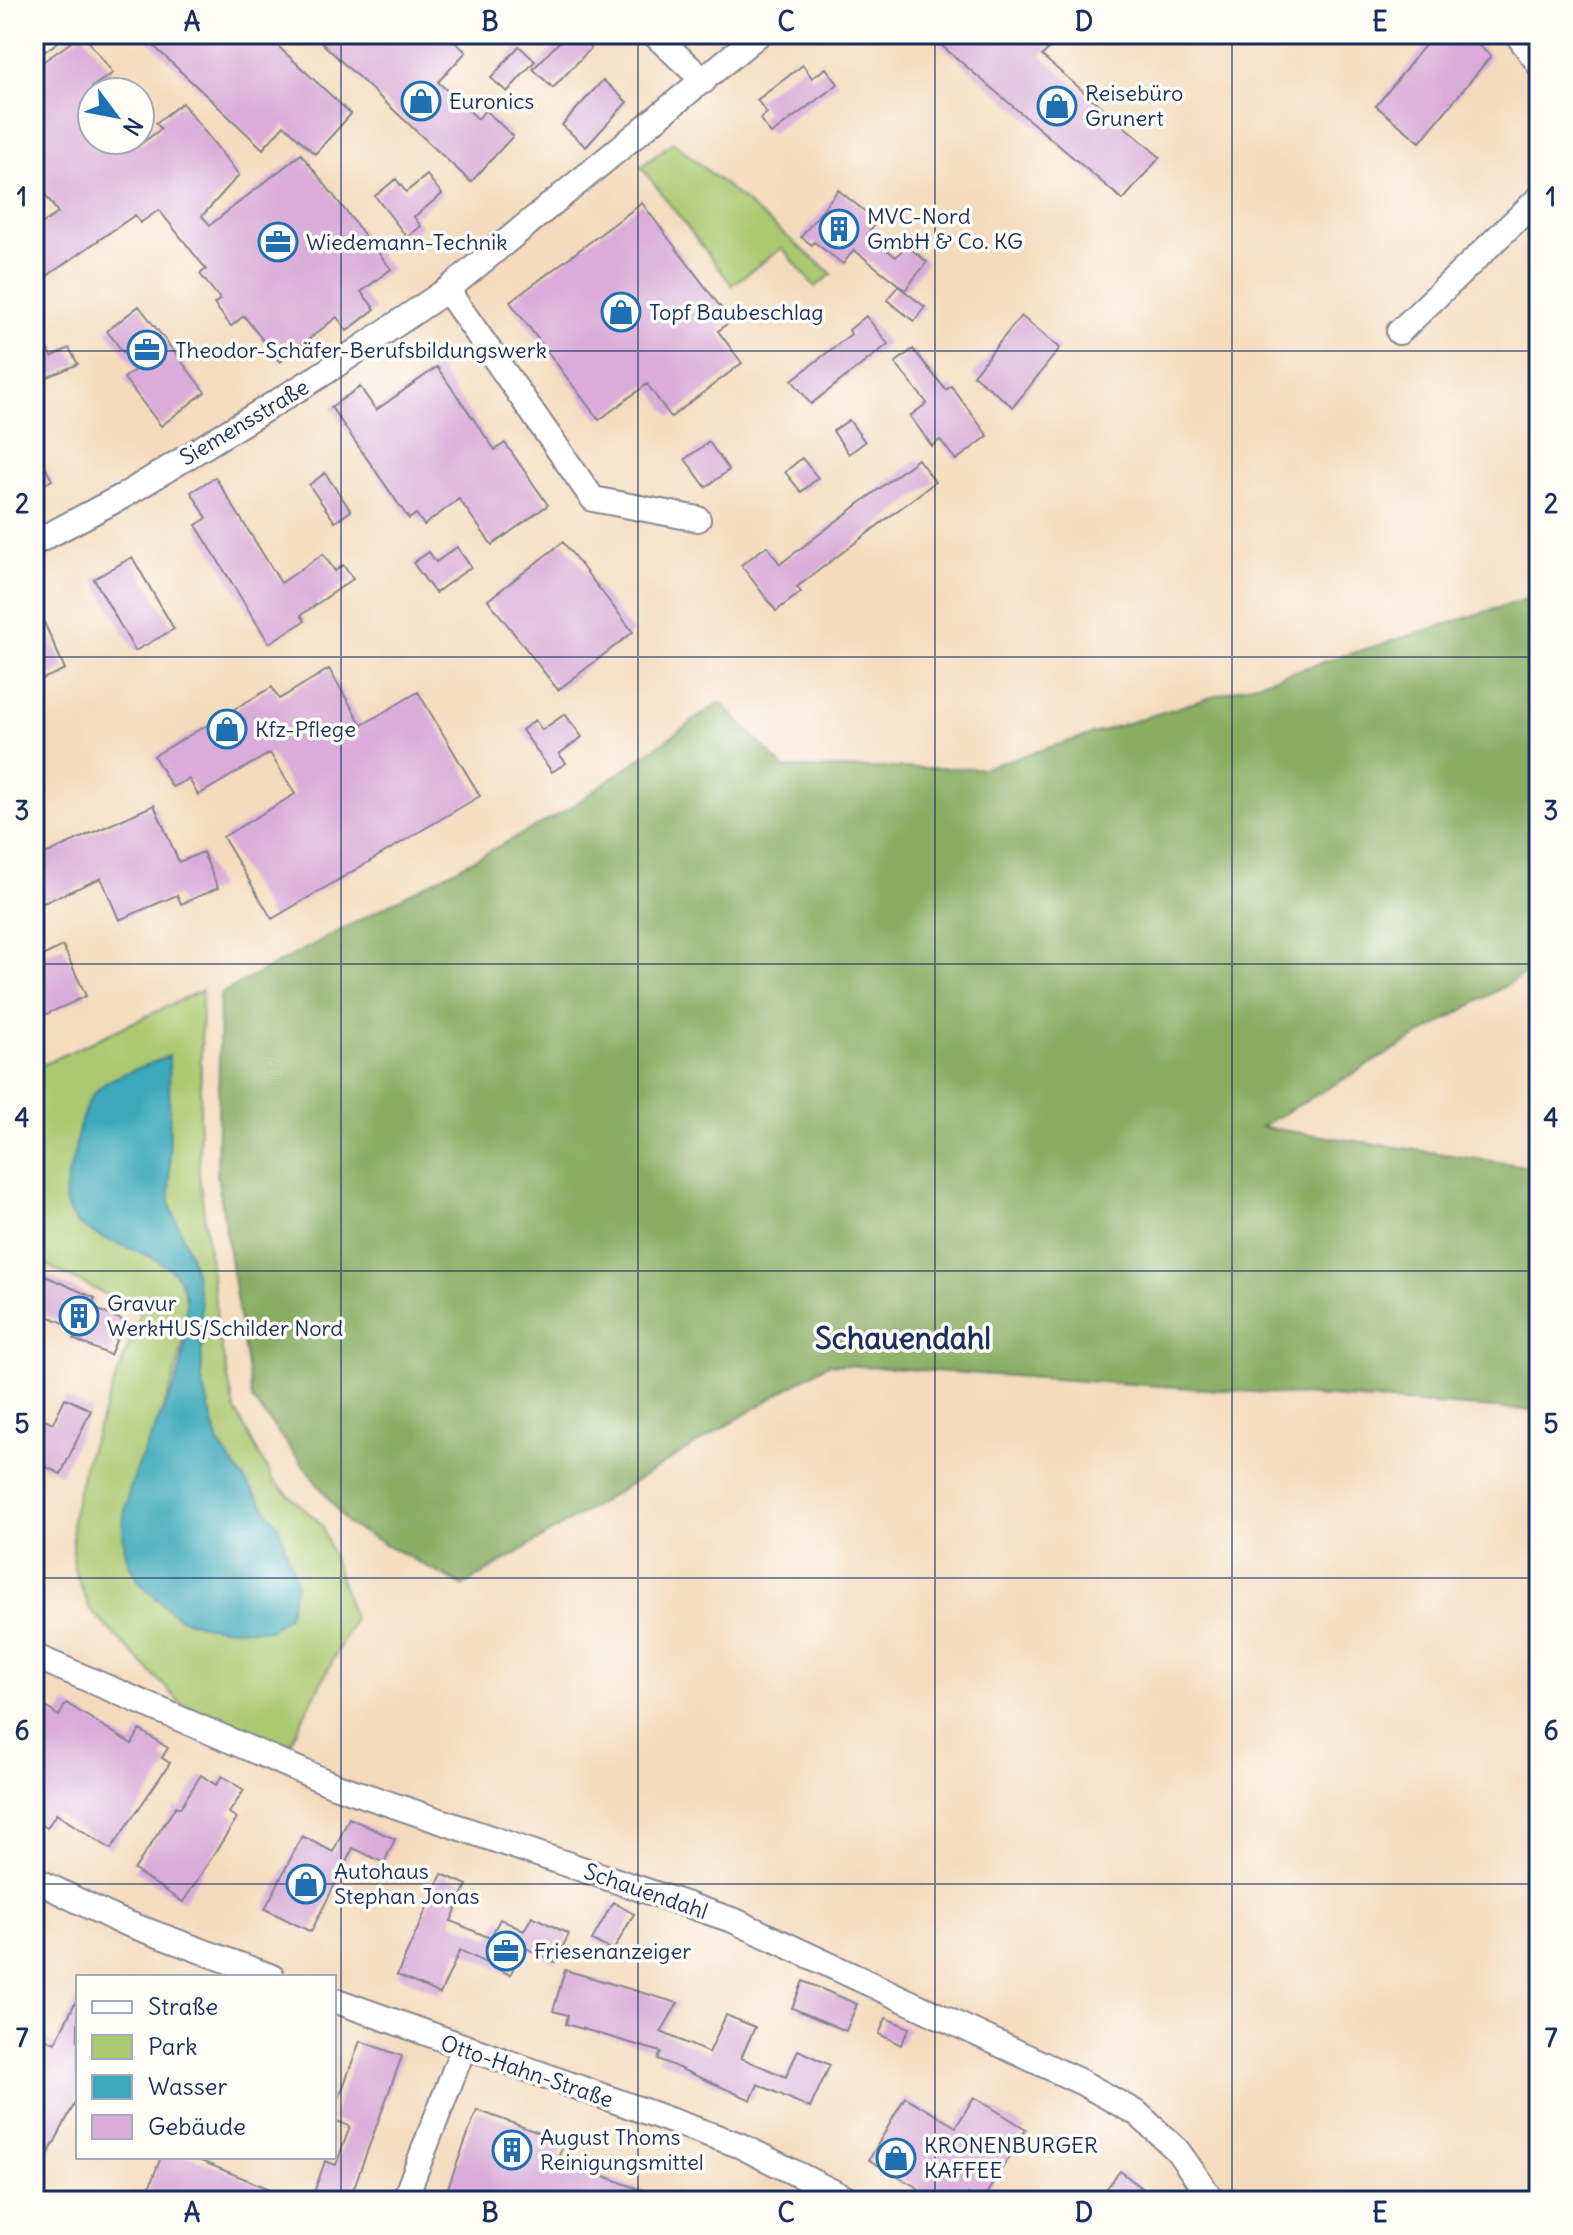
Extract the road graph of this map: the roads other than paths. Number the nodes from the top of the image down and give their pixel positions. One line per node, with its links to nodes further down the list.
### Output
1 (47, 34): 5 (street)
2 (654, 34): 7 (street)
3 (759, 34): 7 (street, Siemensstraße)
4 (1517, 34): 6 (street)
5 (34, 43)
6 (1539, 64)
7 (704, 81): 9 (street, Siemensstraße)
8 (1539, 198): 10 (street)
9 (447, 290): 11 (street); 12 (street, Siemensstraße)
10 (1399, 332)
11 (698, 519)
12 (34, 543)
13 (34, 1656): 20 (street, Schauendahl)
14 (34, 1879): 15 (street)
15 (267, 1975)
16 (336, 2001): 17 (street, Otto-Hahn-Straße)
17 (463, 2049): 18 (street); 19 (street, Otto-Hahn-Straße)
18 (404, 2201)
19 (851, 2201)
20 (1213, 2201)

